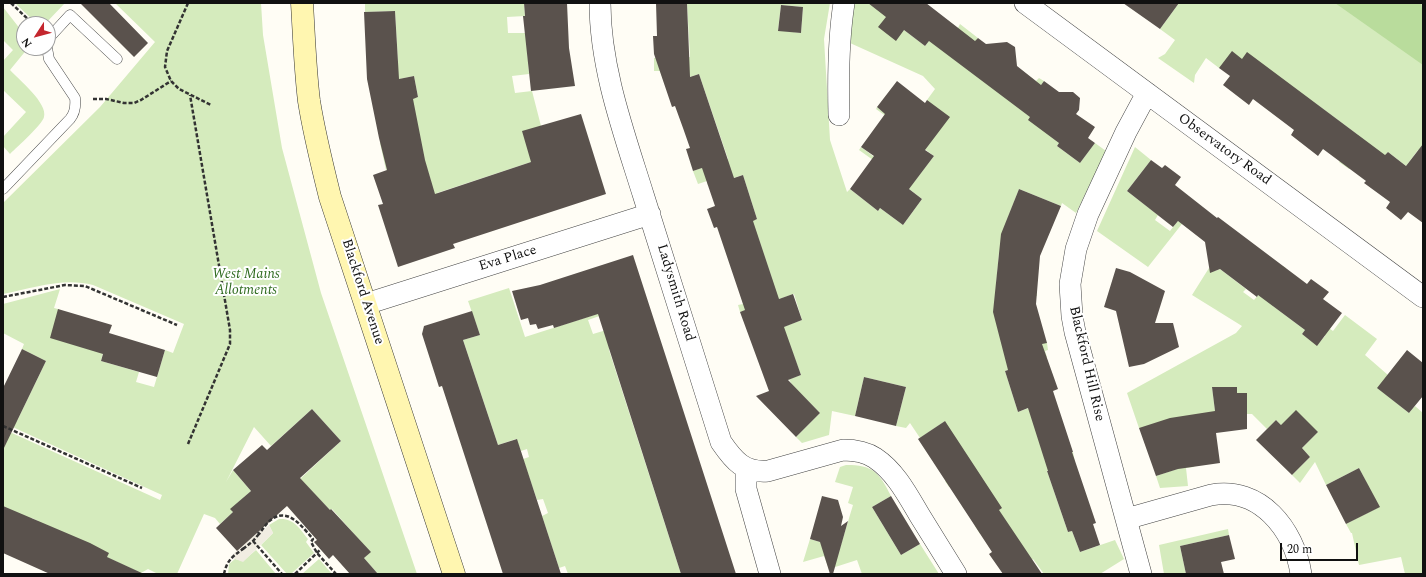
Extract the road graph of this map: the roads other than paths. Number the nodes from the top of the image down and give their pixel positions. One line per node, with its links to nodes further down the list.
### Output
1 (302, 3): 13 (street, Blackford Avenue)
2 (600, 3): 11 (street, Ladysmith Road)
3 (844, 3): 9 (street)
4 (1025, 3): 8 (street, Observatory Road)
5 (56, 30): 7 (lane)
6 (48, 56): 10 (lane)
7 (116, 59)
8 (1147, 93): 12 (street, Observatory Road); 15 (street, Blackford Hill Rise)
9 (839, 115)
10 (3, 189)
11 (650, 214): 13 (street, Eva Place); 14 (street, Ladysmith Road)
12 (1423, 297)
13 (366, 304): 16 (street, Blackford Avenue)
14 (746, 469): 17 (street); 18 (street)
15 (1126, 519): 19 (street, Blackford Hill Rise); 20 (street)
16 (454, 574)
17 (770, 574)
18 (956, 574)
19 (1141, 574)
20 (1301, 574)

